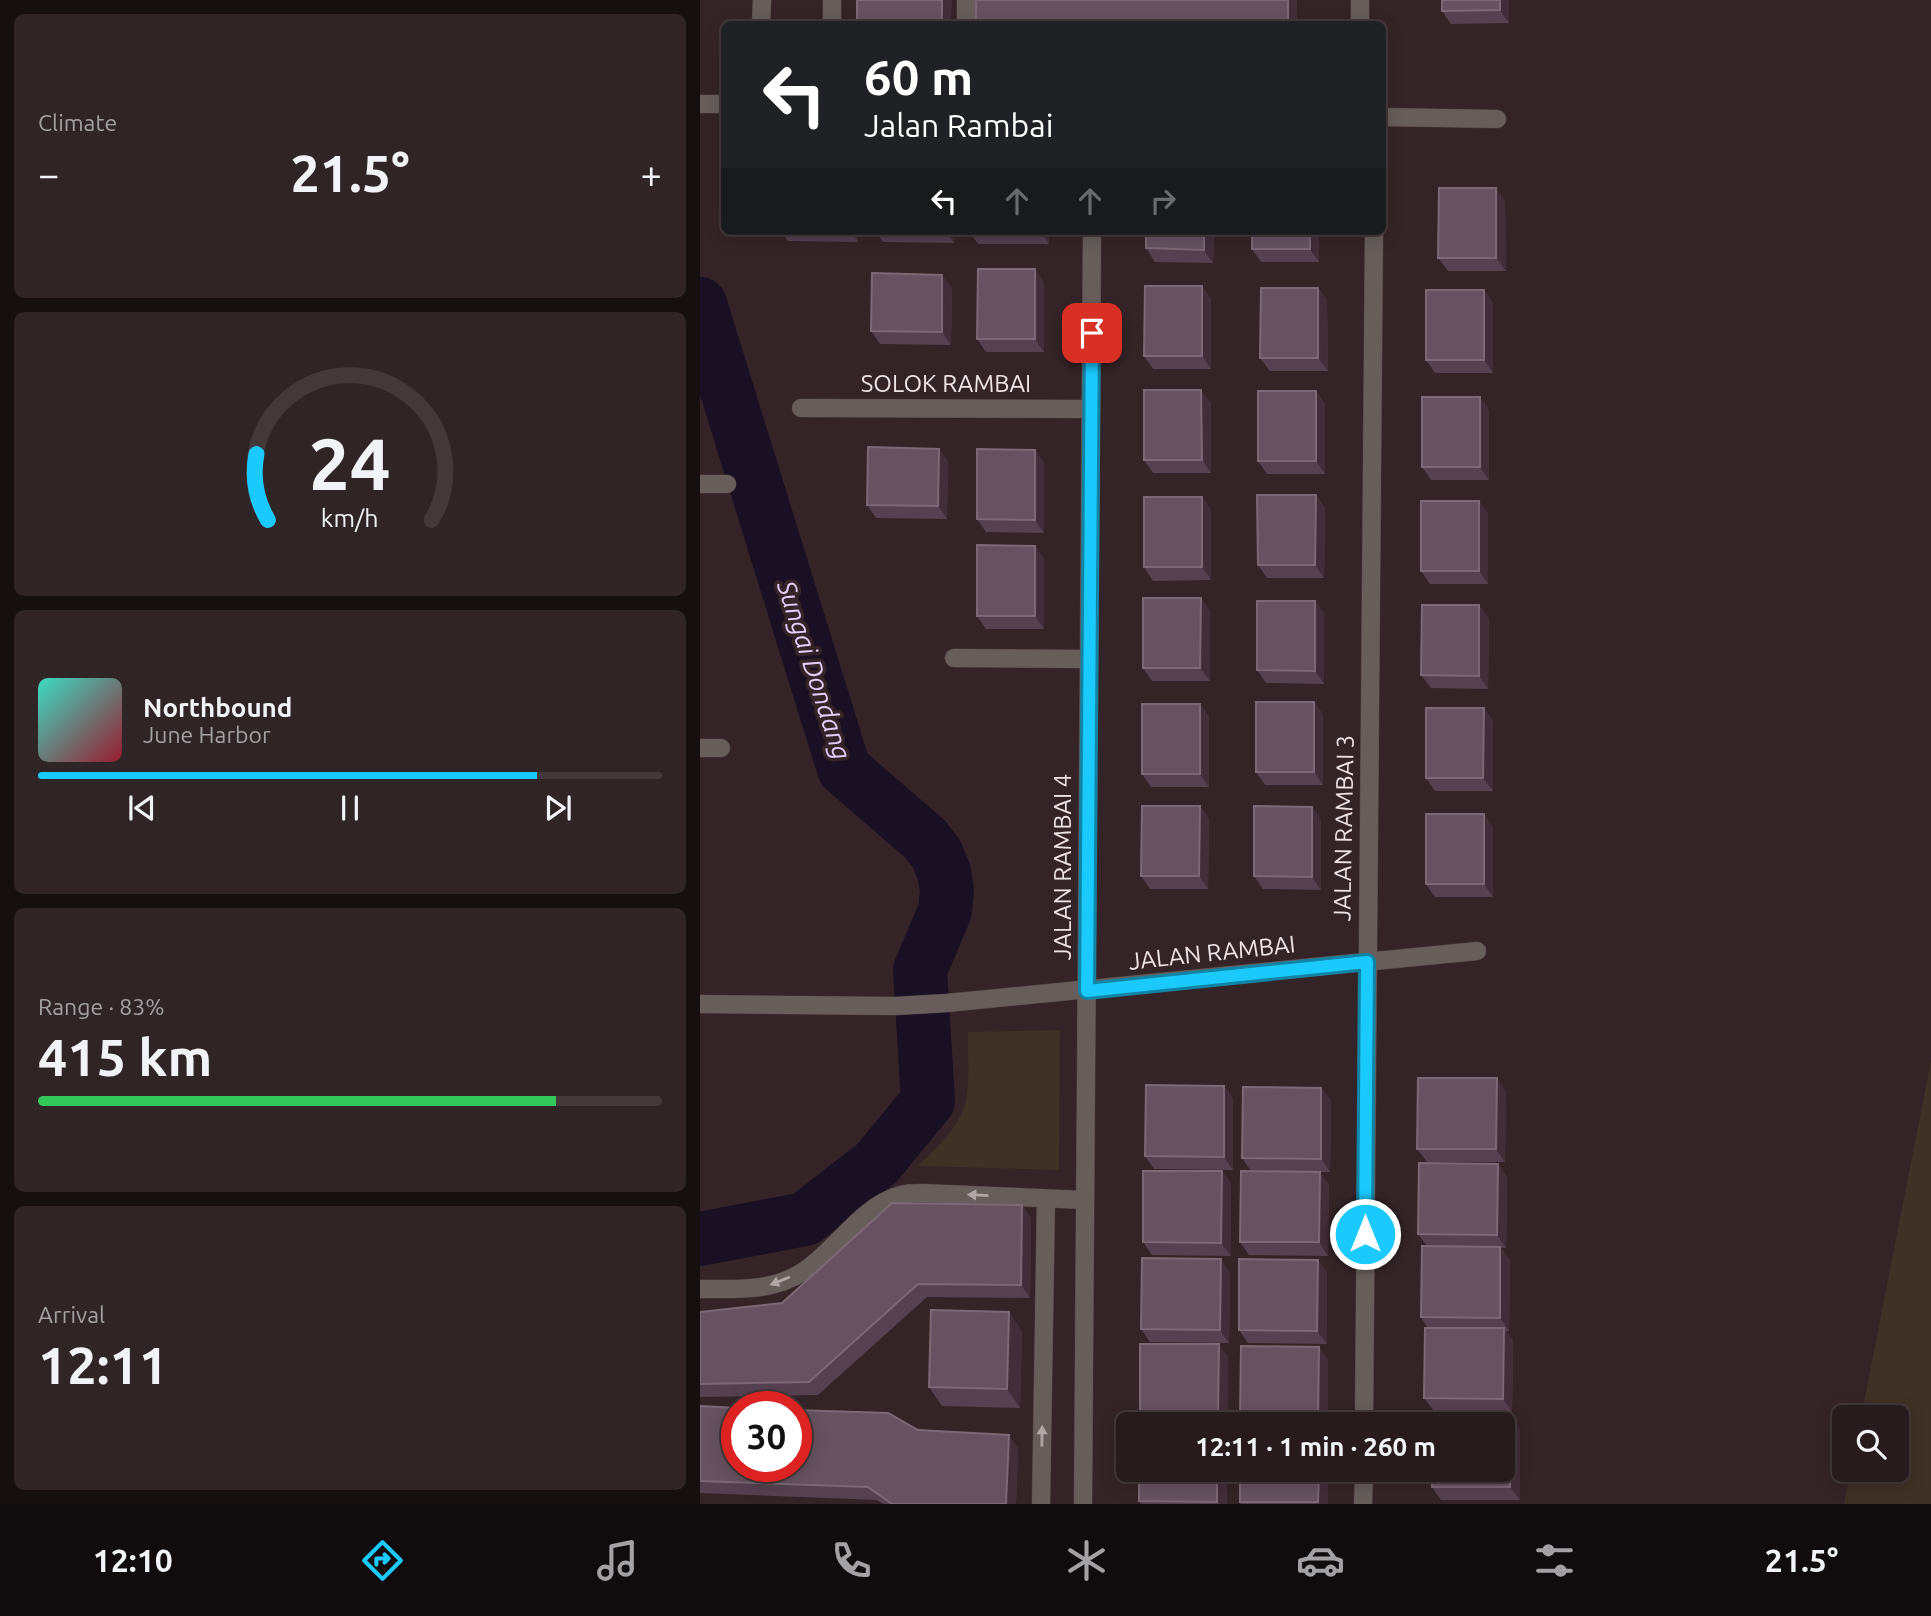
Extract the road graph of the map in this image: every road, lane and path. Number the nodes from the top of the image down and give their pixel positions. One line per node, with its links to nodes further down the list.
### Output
1 (762, 0): 5 (street)
2 (832, 0): 6 (street)
3 (966, 0): 7 (street)
4 (1360, 0): 8 (street)
5 (761, 21)
6 (832, 21)
7 (966, 21)
8 (1360, 21)
9 (700, 104): 10 (street)
10 (721, 104)
11 (1386, 117): 12 (street)
12 (1497, 119)
13 (1093, 235): 16 (street, JALAN RAMBAI 4)
14 (1374, 235): 24 (street, JALAN RAMBAI 3)
15 (801, 408): 16 (street, SOLOK RAMBAI)
16 (1091, 409): 20 (street, JALAN RAMBAI 4)
17 (700, 484): 18 (street)
18 (727, 484)
19 (954, 658): 20 (street)
20 (1089, 659): 25 (street, JALAN RAMBAI 4)
21 (700, 748): 22 (street)
22 (721, 748)
23 (1477, 951): 24 (street, JALAN RAMBAI)
24 (1367, 962): 25 (street, JALAN RAMBAI); 30 (street, JALAN RAMBAI 3)
25 (1087, 991): 26 (street, JALAN RAMBAI); 28 (street, JALAN RAMBAI 4)
26 (700, 1004)
27 (1046, 1199): 28 (street); 29 (street, one-way to 29); 32 (street, one-way to 27)
28 (1085, 1200): 33 (street, JALAN RAMBAI 4)
29 (700, 1289)
30 (1364, 1412)
31 (1364, 1482): 34 (street)
32 (1041, 1504)
33 (1083, 1504)
34 (1363, 1504)

